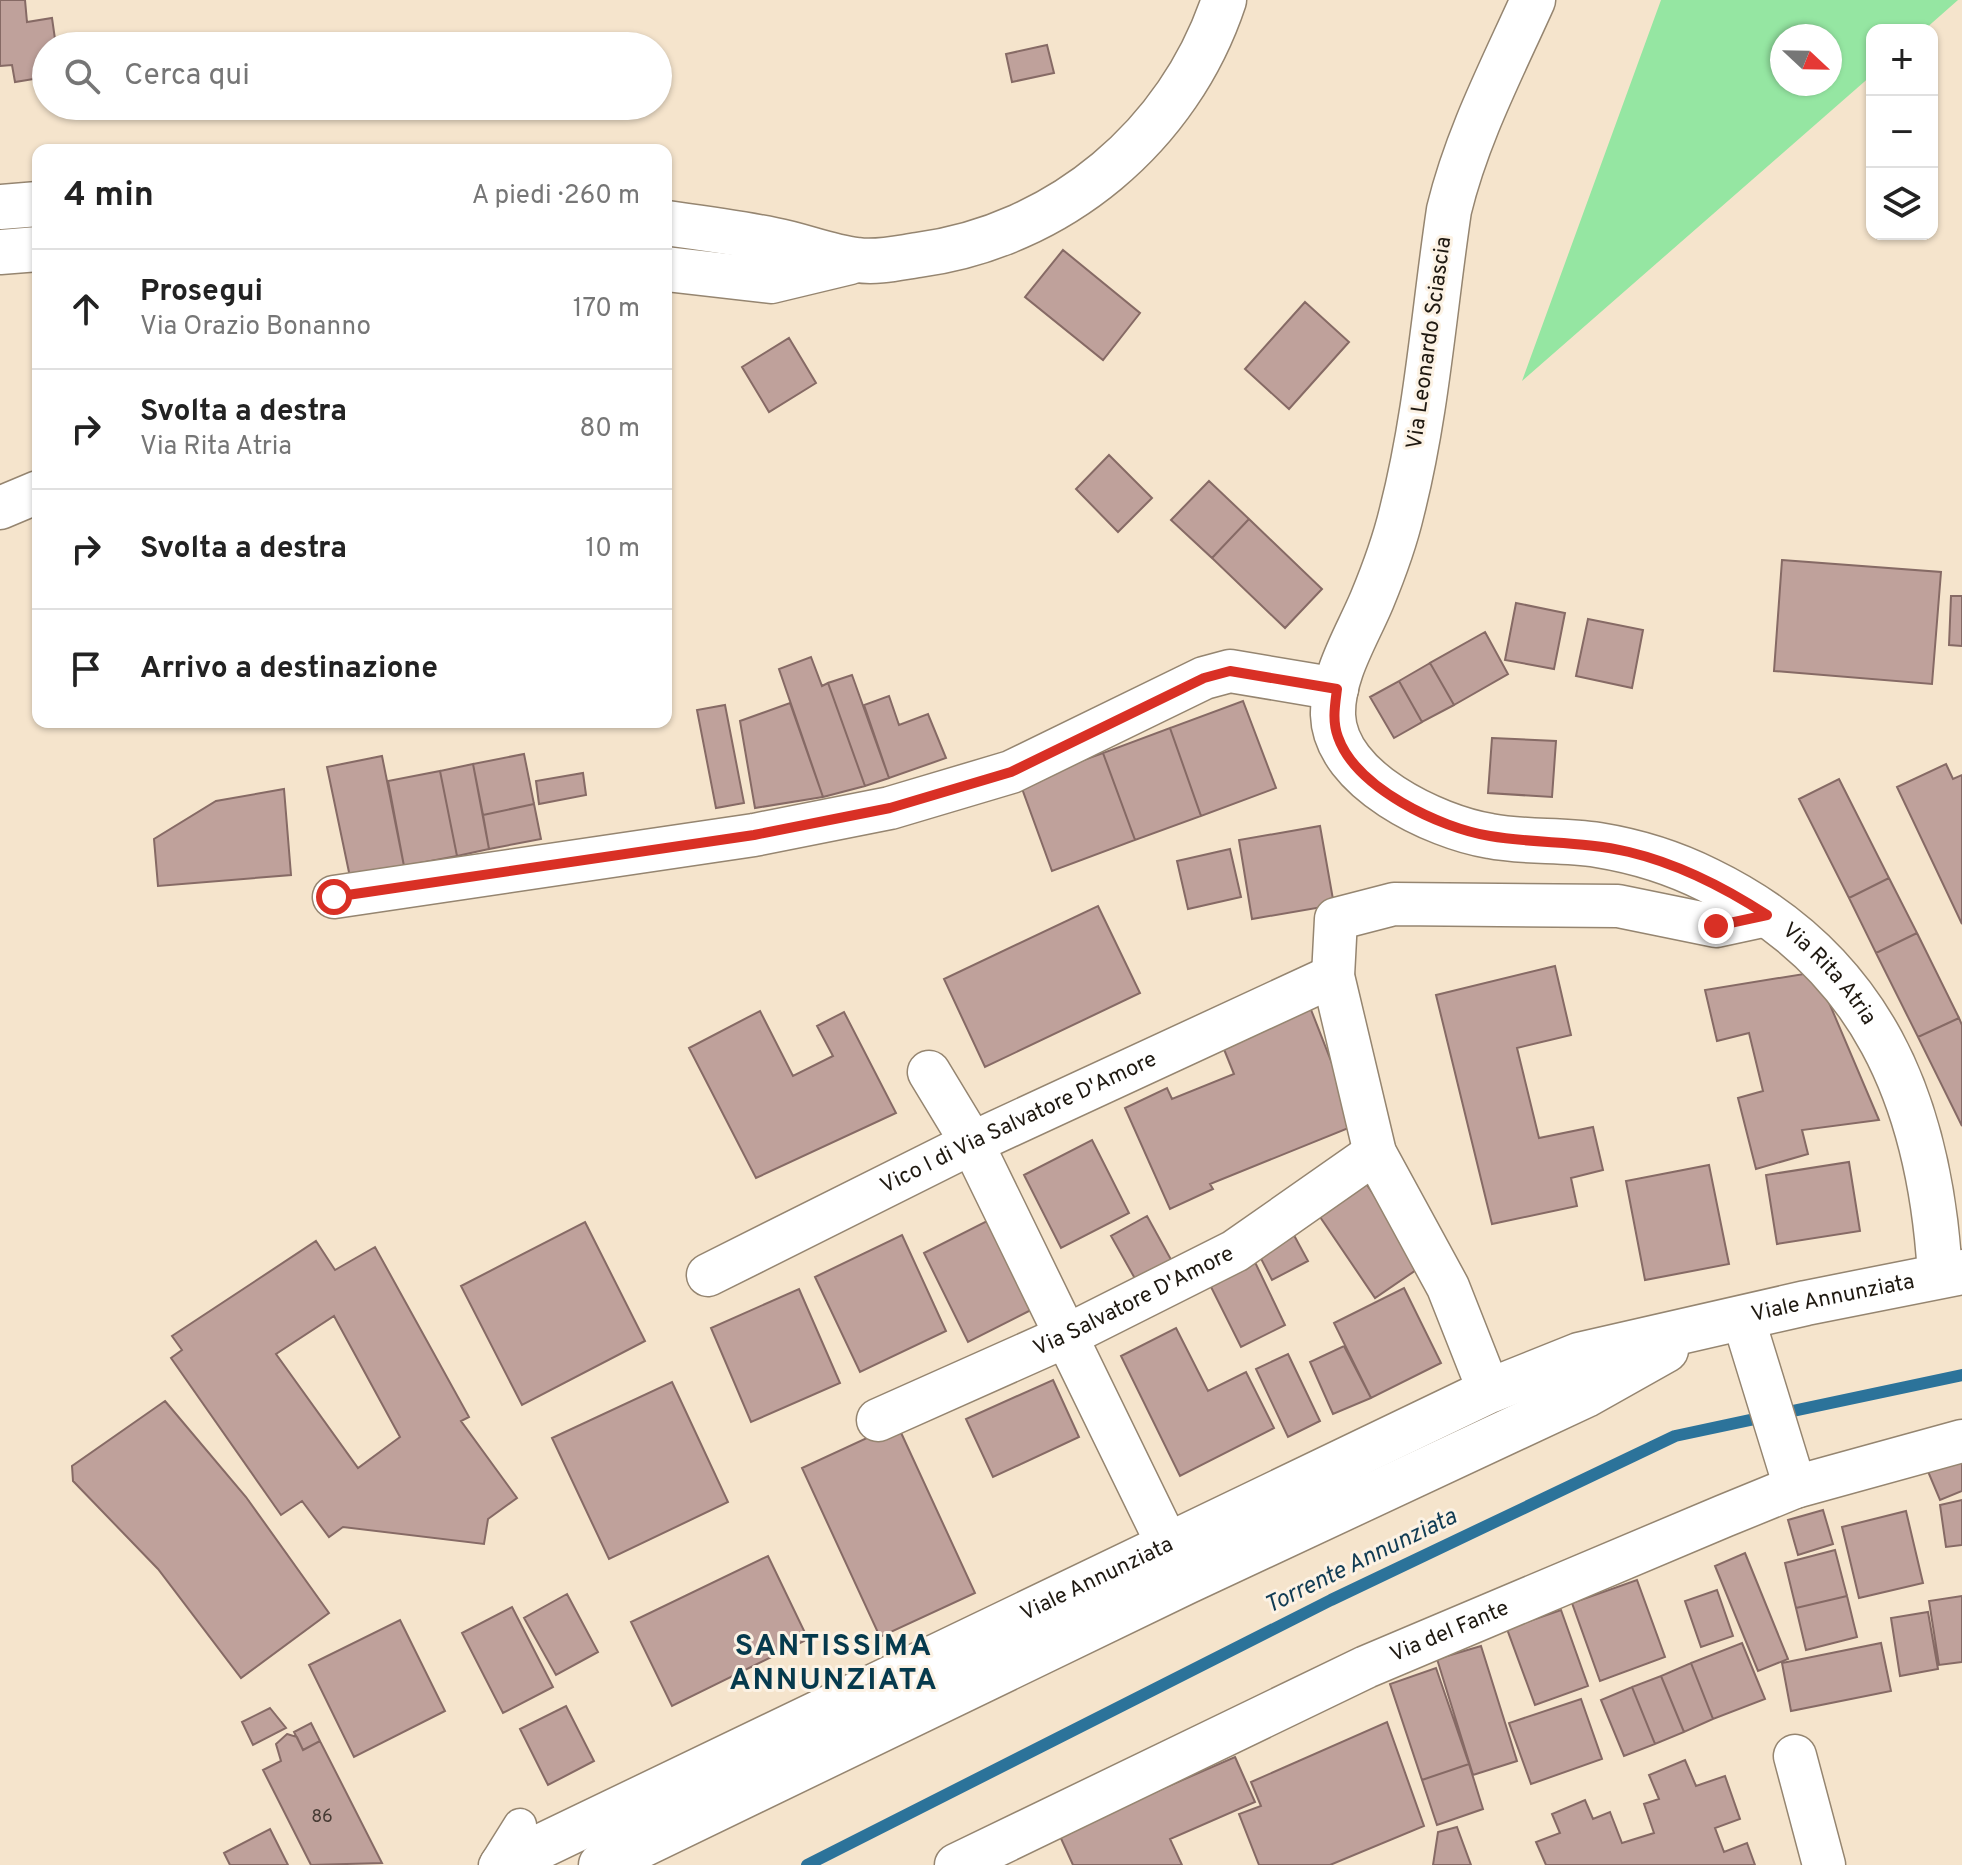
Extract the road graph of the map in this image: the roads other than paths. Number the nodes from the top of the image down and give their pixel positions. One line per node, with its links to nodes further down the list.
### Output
1 (1224, 0): 8 (main road)
2 (1533, 0): 12 (main road, Via Leonardo Sciascia)
3 (32, 204): 4 (main road)
4 (0, 207)
5 (672, 224): 8 (main road)
6 (32, 249): 7 (main road)
7 (0, 252)
8 (856, 260): 9 (main road)
9 (672, 270)
10 (32, 495): 11 (street)
11 (0, 508)
12 (1337, 689): 13 (street); 14 (main road, Via Rita Atria)
13 (334, 897)
14 (1767, 915): 15 (street); 19 (main road, Via Rita Atria)
15 (1333, 976): 17 (street, Vico I di Via Salvatore D'Amore); 18 (street)
16 (929, 1072): 17 (street)
17 (972, 1143): 20 (street, Vico I di Via Salvatore D'Amore); 22 (street)
18 (1375, 1153): 22 (street, Via Salvatore D'Amore); 23 (street)
19 (1951, 1274): 21 (main road, Viale Annunziata)
20 (708, 1275)
21 (1734, 1335): 23 (main road, Viale Annunziata); 26 (street); 28 (main road, Viale Annunziata)
22 (1064, 1337): 24 (street, Via Salvatore D'Amore); 27 (street)
23 (1489, 1391): 27 (main road, Viale Annunziata)
24 (878, 1420)
25 (1962, 1441): 26 (street, Via del Fante)
26 (1791, 1473): 34 (street, Via del Fante)
27 (1165, 1543): 28 (street); 32 (main road, Viale Annunziata)
28 (1186, 1582): 33 (main road, Viale Annunziata)
29 (1795, 1756): 35 (street)
30 (520, 1825): 31 (street)
31 (495, 1865)
32 (502, 1865)
33 (601, 1865)
34 (956, 1865)
35 (1824, 1865)

